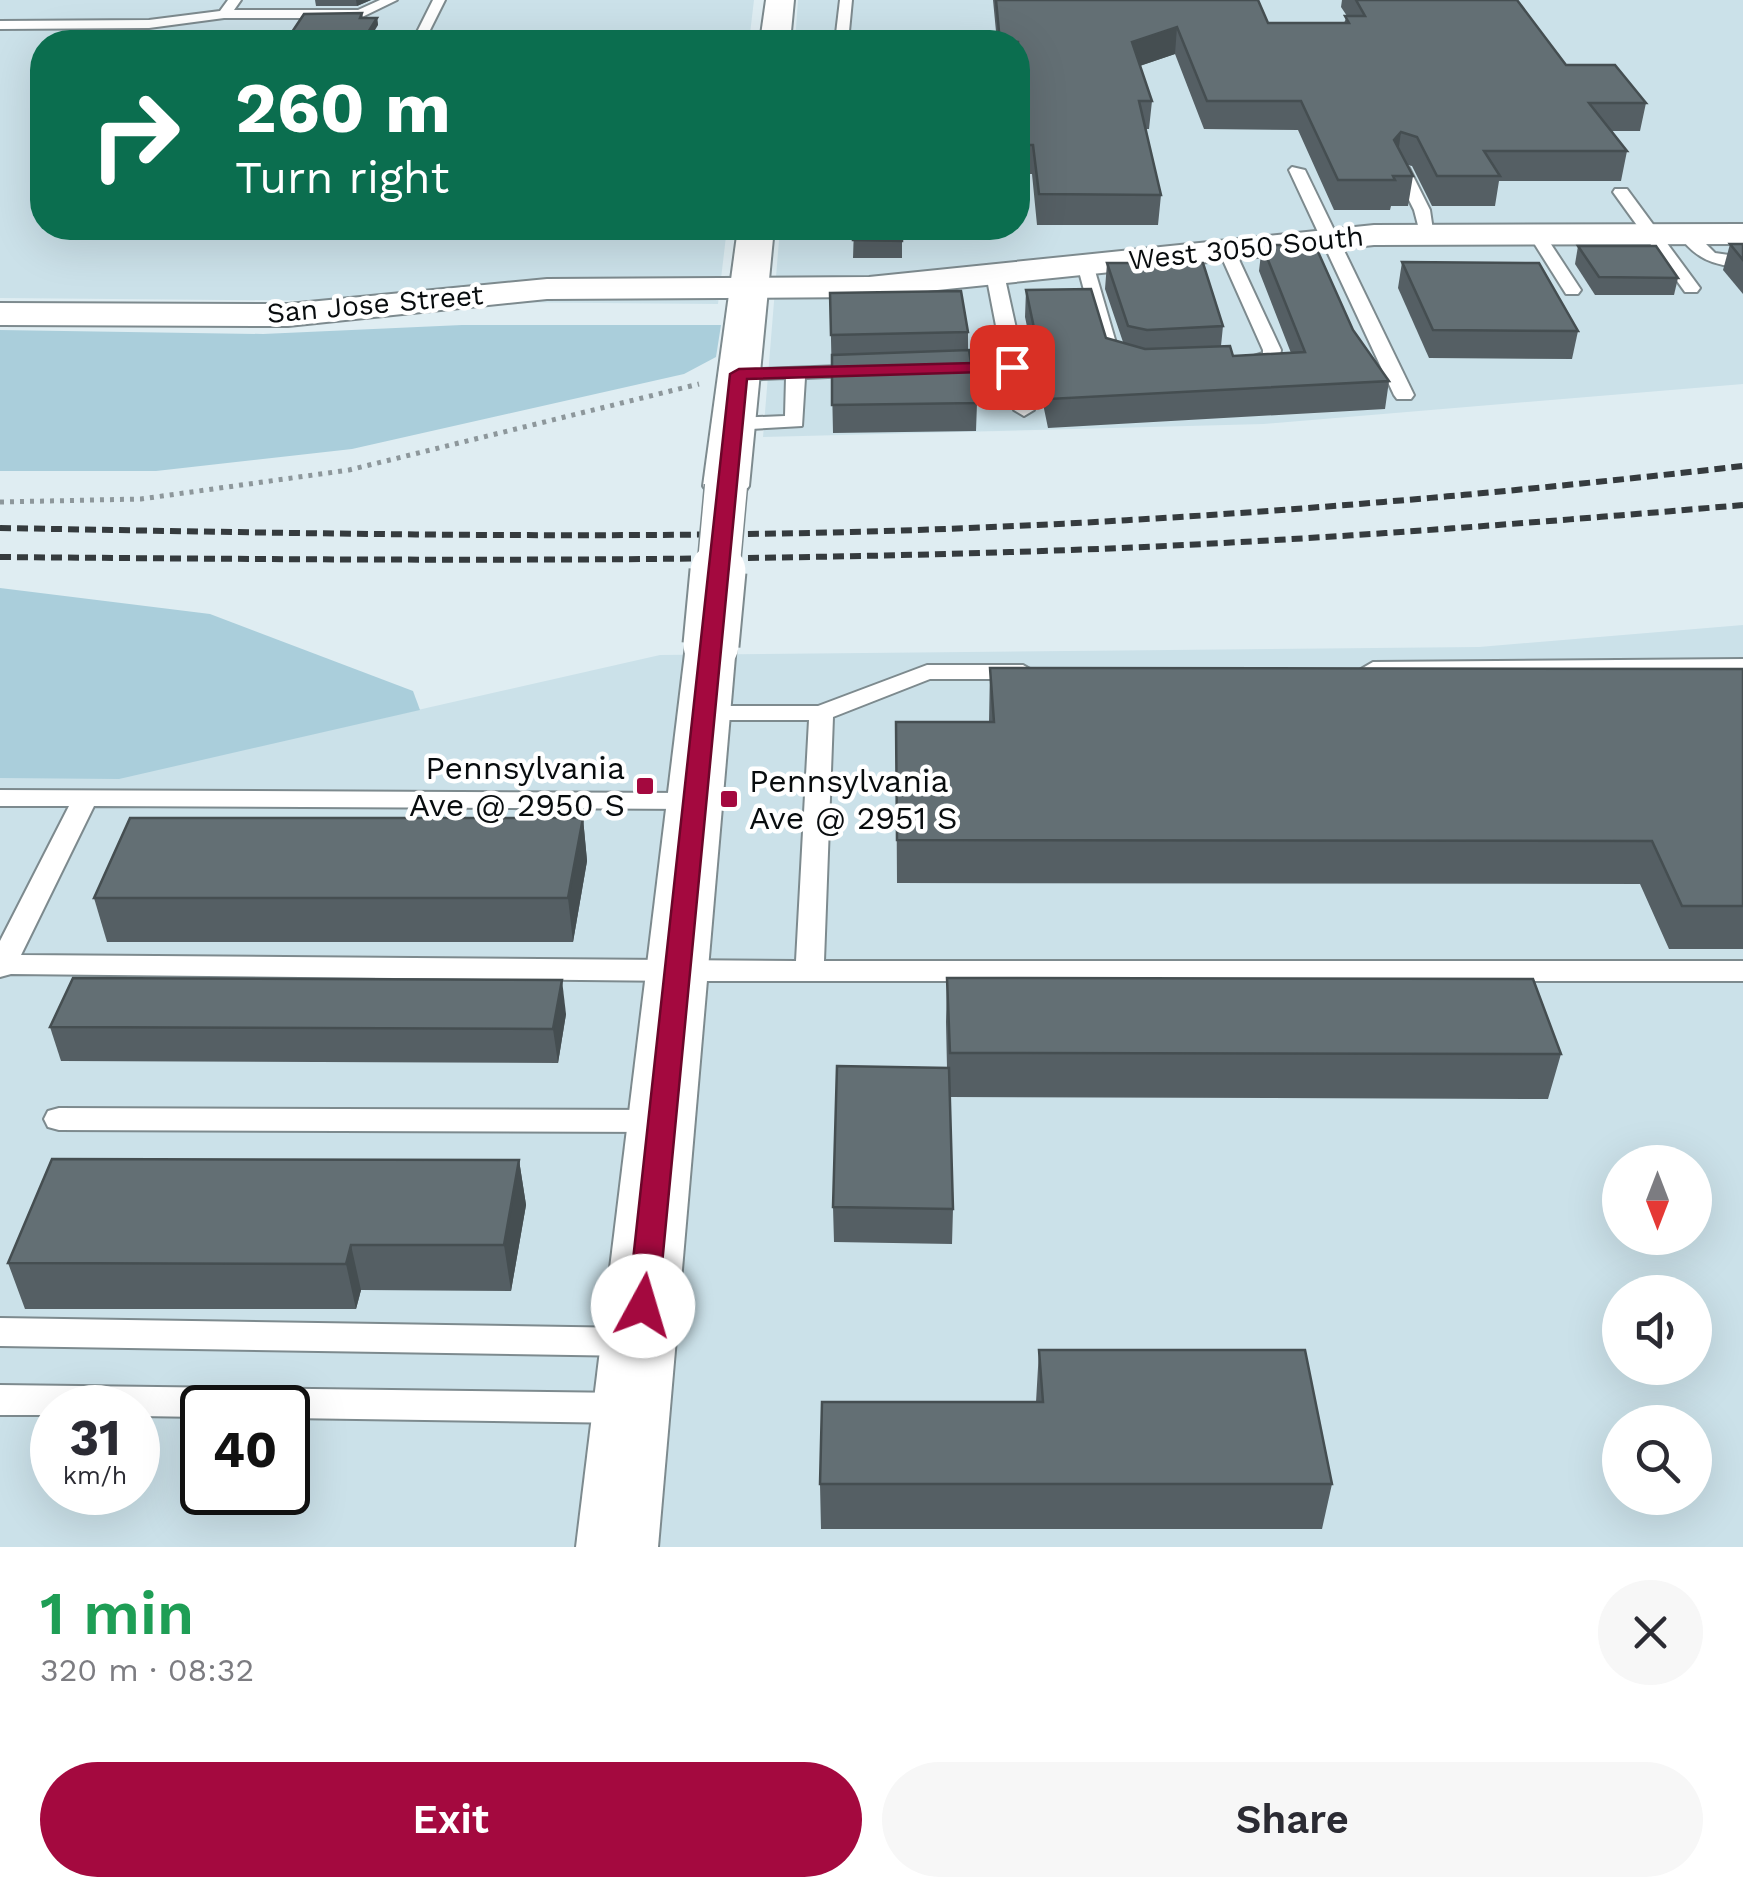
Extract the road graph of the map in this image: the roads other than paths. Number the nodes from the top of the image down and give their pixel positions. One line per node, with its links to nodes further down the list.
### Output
1 (235, 0): 6 (lane)
2 (391, 0): 6 (lane)
3 (439, 0): 8 (lane)
4 (780, 0): 9 (street)
5 (846, 0): 10 (lane)
6 (224, 14): 7 (lane)
7 (0, 25)
8 (424, 30)
9 (777, 30)
10 (843, 30)
11 (1401, 168): 15 (lane)
12 (1297, 170): 18 (lane)
13 (1621, 192): 16 (lane)
14 (1535, 232): 15 (street, West 3050 South); 16 (street, West 3050 South); 26 (lane)
15 (1428, 233): 18 (street, West 3050 South)
16 (1668, 233): 17 (street, West 3050 South); 21 (lane); 24 (lane)
17 (1743, 234)
18 (1329, 238): 20 (street, West 3050 South); 33 (lane)
19 (755, 240): 25 (street)
20 (1226, 249): 22 (street, West 3050 South); 28 (lane)
21 (1743, 262)
22 (1085, 264): 23 (street, West 3050 South); 29 (lane)
23 (995, 274): 25 (street, West 3050 South); 30 (lane)
24 (1691, 288)
25 (750, 289): 27 (street, San Jose Street); 32 (street)
26 (1572, 290)
27 (0, 314)
28 (1223, 364)
29 (1128, 365)
30 (1012, 367): 31 (lane); 34 (lane)
31 (796, 372): 32 (lane); 35 (lane)
32 (739, 374): 35 (street)
33 (1404, 394)
34 (1024, 410)
35 (733, 424): 39 (street, bridge)
36 (1743, 666): 37 (lane)
37 (1345, 669)
38 (1046, 671): 40 (lane)
39 (703, 713): 40 (lane); 43 (street)
40 (821, 713): 47 (lane)
41 (0, 798): 42 (lane)
42 (86, 799): 43 (lane); 44 (lane)
43 (693, 801): 46 (street)
44 (1, 966): 46 (lane)
45 (1743, 971): 47 (lane)
46 (679, 972): 47 (lane); 49 (street)
47 (810, 972)
48 (59, 1118): 49 (lane)
49 (663, 1121): 51 (street)
50 (0, 1332): 51 (lane)
51 (639, 1342): 53 (street)
52 (0, 1400): 53 (lane)
53 (632, 1408): 54 (street)
54 (617, 1547)

